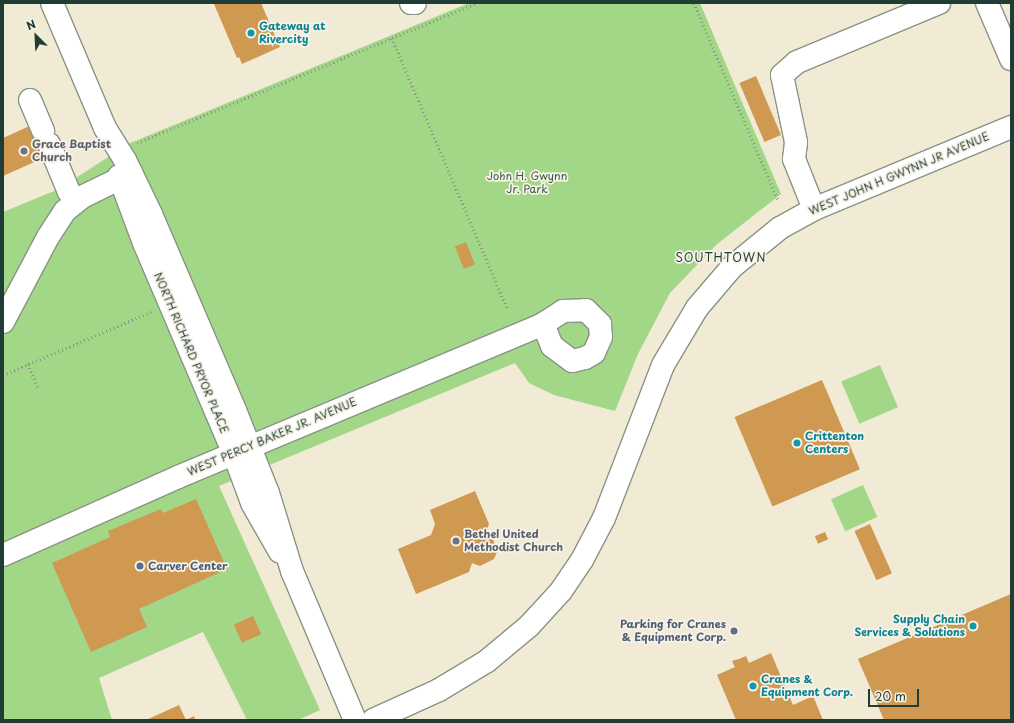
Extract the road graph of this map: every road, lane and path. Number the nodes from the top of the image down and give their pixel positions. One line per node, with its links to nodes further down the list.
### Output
1 (52, 3): 13 (street, NORTH RICHARD PRYOR PLACE)
2 (411, 3): 3 (street)
3 (415, 3)
4 (476, 3): 8 (path)
5 (694, 3): 14 (path)
6 (940, 3): 16 (street)
7 (987, 3): 9 (street)
8 (392, 38): 12 (path); 19 (path)
9 (1011, 59)
10 (30, 100): 15 (street)
11 (1011, 127): 16 (street, WEST JOHN H GWYNN JR AVENUE)
12 (135, 144)
13 (126, 176): 15 (street); 26 (street, NORTH RICHARD PRYOR PLACE)
14 (778, 200)
15 (77, 201): 17 (street)
16 (814, 209): 29 (street, WEST JOHN H GWYNN JR AVENUE)
17 (38, 257): 18 (street); 21 (street)
18 (3, 297)
19 (507, 307)
20 (139, 316): 23 (path)
21 (3, 322)
22 (543, 324): 26 (street, WEST PERCY BAKER JR. AVENUE)
23 (28, 364): 24 (path); 25 (path)
24 (3, 375)
25 (38, 387)
26 (241, 451): 27 (street, WEST PERCY BAKER JR. AVENUE); 28 (street, NORTH RICHARD PRYOR PLACE)
27 (3, 555)
28 (355, 720)
29 (373, 720)

